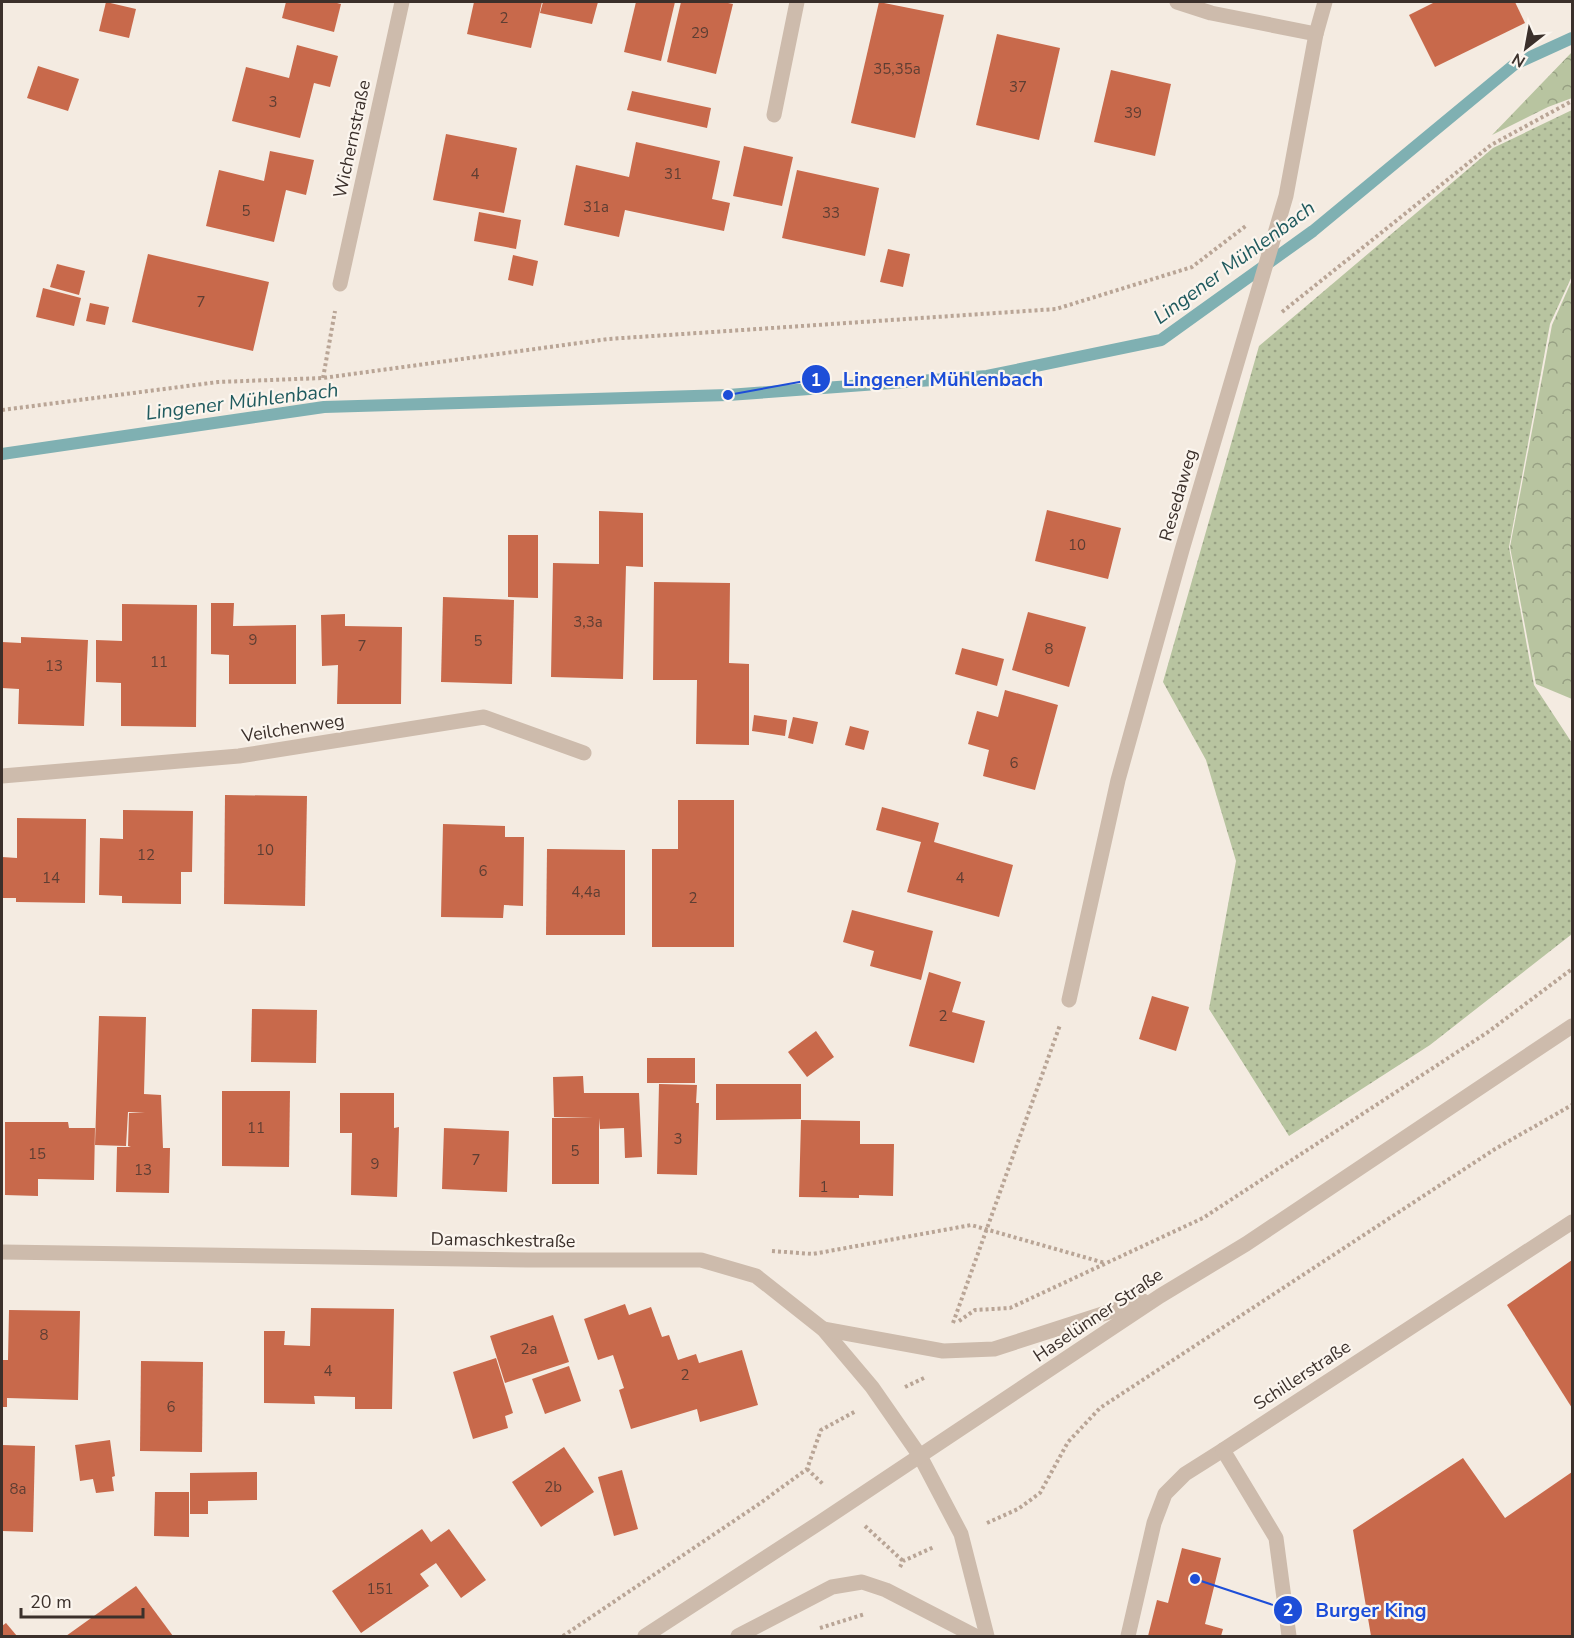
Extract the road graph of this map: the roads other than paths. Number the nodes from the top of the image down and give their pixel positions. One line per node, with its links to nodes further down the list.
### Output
1 (402, 2): 7 (street, Wichernstraße)
2 (797, 2): 6 (street)
3 (1177, 2): 5 (street)
4 (1324, 2): 5 (street, Resedaweg)
5 (1316, 34): 10 (street, Resedaweg)
6 (774, 115)
7 (340, 285)
8 (584, 753): 9 (street, Veilchenweg)
9 (2, 776)
10 (1070, 1000)
11 (1572, 1026): 14 (street, Haselünner Straße)
12 (1572, 1222): 16 (street, Schillerstraße)
13 (2, 1252): 15 (street, Damaschkestraße)
14 (1160, 1296): 15 (street); 17 (street, Haselünner Straße)
15 (824, 1329): 17 (street, Damaschkestraße)
16 (1223, 1450): 22 (street, Schillerstraße); 23 (street)
17 (920, 1456): 18 (street, Haselünner Straße); 21 (street)
18 (645, 1636)
19 (738, 1636): 20 (street)
20 (975, 1636)
21 (987, 1636)
22 (1128, 1636)
23 (1289, 1636)

